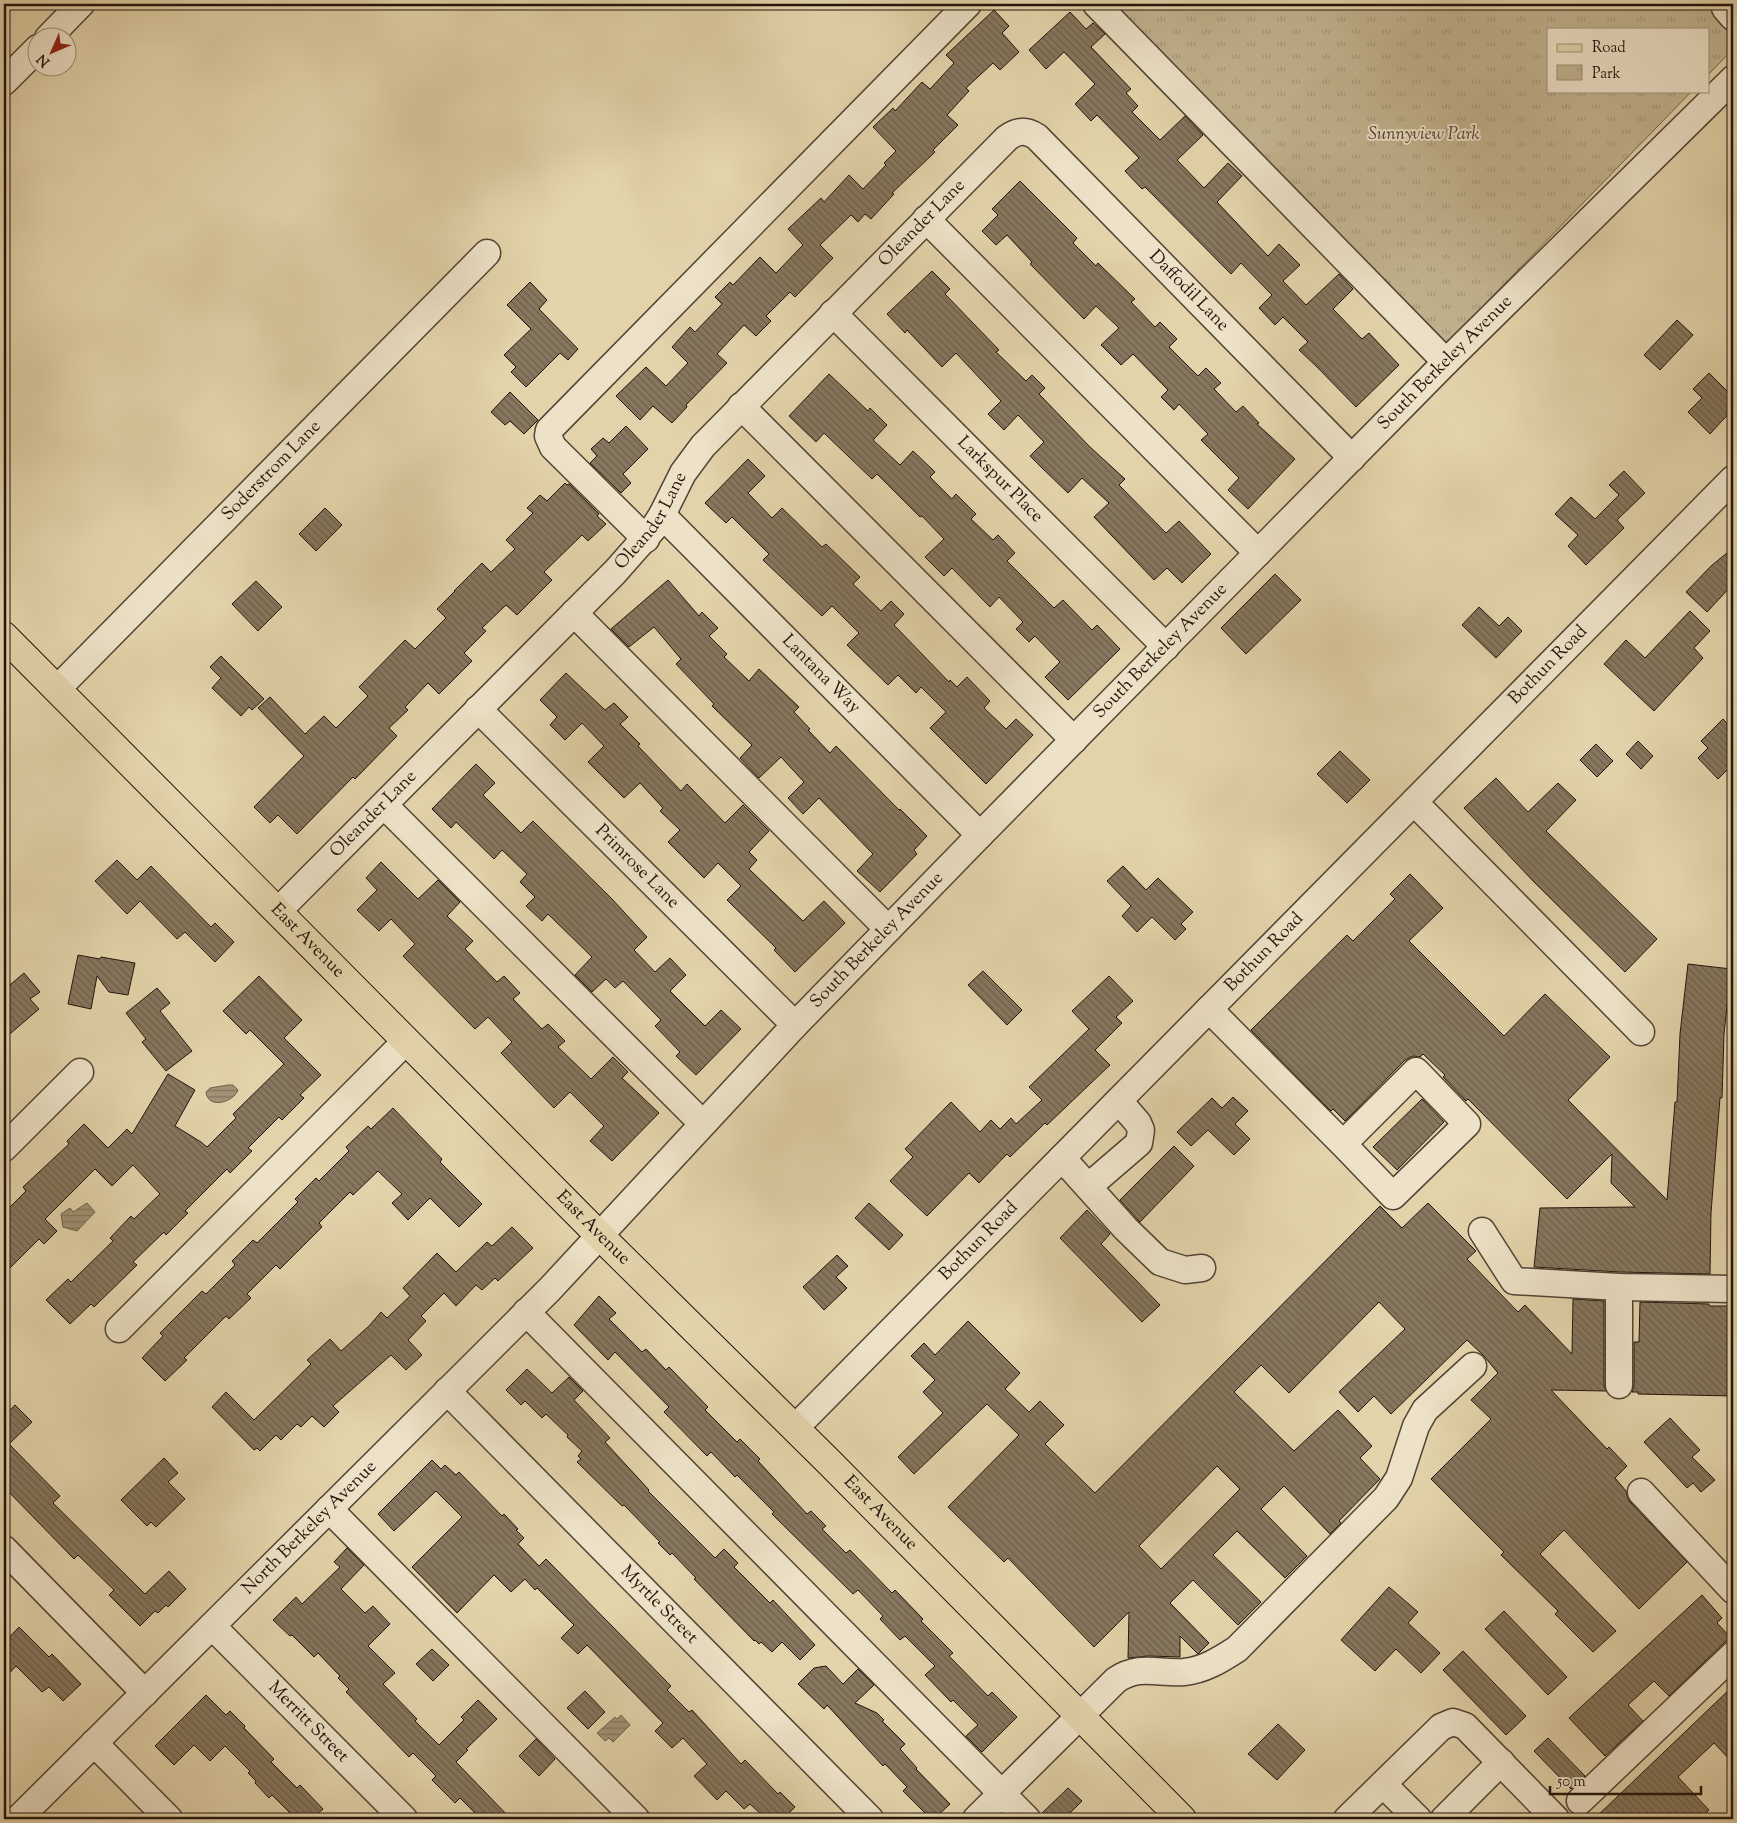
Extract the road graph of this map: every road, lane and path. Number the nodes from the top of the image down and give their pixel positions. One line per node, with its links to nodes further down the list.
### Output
1 (82, 4): 6 (street)
2 (968, 4): 19 (street)
3 (1096, 4): 14 (street)
4 (1730, 4): 5 (street)
5 (1733, 17)
6 (58, 28)
7 (28, 58): 9 (street)
8 (1733, 79): 14 (street, South Berkeley Avenue)
9 (4, 82)
10 (1021, 131): 11 (street, Oleander Lane); 16 (street, Daffodil Lane)
11 (926, 219): 13 (street, Oleander Lane); 20 (street)
12 (486, 253): 24 (street, Soderstrom Lane)
13 (832, 313): 15 (street, Oleander Lane); 23 (street, Larkspur Place)
14 (1446, 362): 16 (street, South Berkeley Avenue)
15 (741, 406): 18 (street, Oleander Lane); 26 (street)
16 (1352, 458): 20 (street, South Berkeley Avenue)
17 (1733, 479): 27 (street, Bothun Road)
18 (662, 515): 19 (street, Oleander Lane); 29 (street, Lantana Way)
19 (646, 538): 21 (street, Oleander Lane)
20 (1258, 553): 23 (street, South Berkeley Avenue)
21 (574, 613): 25 (street, Oleander Lane); 31 (street)
22 (4, 636): 24 (main road, East Avenue)
23 (1166, 647): 26 (street, South Berkeley Avenue)
24 (57, 689): 30 (main road, East Avenue)
25 (478, 709): 28 (street, Oleander Lane); 33 (street, Primrose Lane)
26 (1074, 740): 29 (street, South Berkeley Avenue)
27 (1414, 802): 32 (street, Bothun Road); 34 (street)
28 (384, 804): 30 (street, Oleander Lane); 38 (street)
29 (980, 835): 31 (street, South Berkeley Avenue)
30 (278, 911): 35 (main road, East Avenue)
31 (888, 929): 33 (street, South Berkeley Avenue)
32 (1210, 1009): 37 (street, Bothun Road); 39 (street)
33 (794, 1025): 38 (street, South Berkeley Avenue)
34 (1641, 1032)
35 (406, 1041): 44 (main road, East Avenue); 49 (street)
36 (80, 1072): 40 (street)
37 (1118, 1101): 41 (street, Bothun Road); 42 (street)
38 (702, 1123): 44 (street, South Berkeley Avenue)
39 (1343, 1144): 39 (street)
40 (4, 1148)
41 (1062, 1158): 42 (street); 53 (street, Bothun Road)
42 (1089, 1186): 45 (street)
43 (1482, 1231): 46 (street)
44 (599, 1235): 48 (street, North Berkeley Avenue); 53 (main road, East Avenue)
45 (1202, 1268)
46 (1619, 1287): 47 (street); 51 (street)
47 (1733, 1289)
48 (526, 1312): 52 (street, North Berkeley Avenue); 65 (street)
49 (120, 1329)
50 (1473, 1366): 61 (street)
51 (1619, 1385)
52 (447, 1392): 55 (street, North Berkeley Avenue); 72 (street, Myrtle Street)
53 (795, 1428): 61 (main road, East Avenue)
54 (1642, 1492): 57 (street)
55 (329, 1509): 58 (street, North Berkeley Avenue); 71 (street)
56 (4, 1549): 60 (street)
57 (1733, 1590)
58 (212, 1626): 60 (street, North Berkeley Avenue); 70 (street, Merritt Street)
59 (1733, 1655): 66 (street)
60 (145, 1693): 62 (street, North Berkeley Avenue)
61 (1080, 1716): 65 (street); 75 (main road, East Avenue)
62 (94, 1743): 68 (street, North Berkeley Avenue); 69 (street)
63 (1501, 1762): 64 (street); 67 (street); 78 (street)
64 (1383, 1784): 76 (street); 77 (street)
65 (1002, 1794): 73 (street); 74 (street)
66 (1580, 1801)
67 (1552, 1818)
68 (18, 1819)
69 (169, 1819)
70 (404, 1819)
71 (636, 1819)
72 (870, 1819)
73 (976, 1819)
74 (1028, 1819)
75 (1182, 1819)
76 (1347, 1819)
77 (1418, 1819)
78 (1444, 1819)

